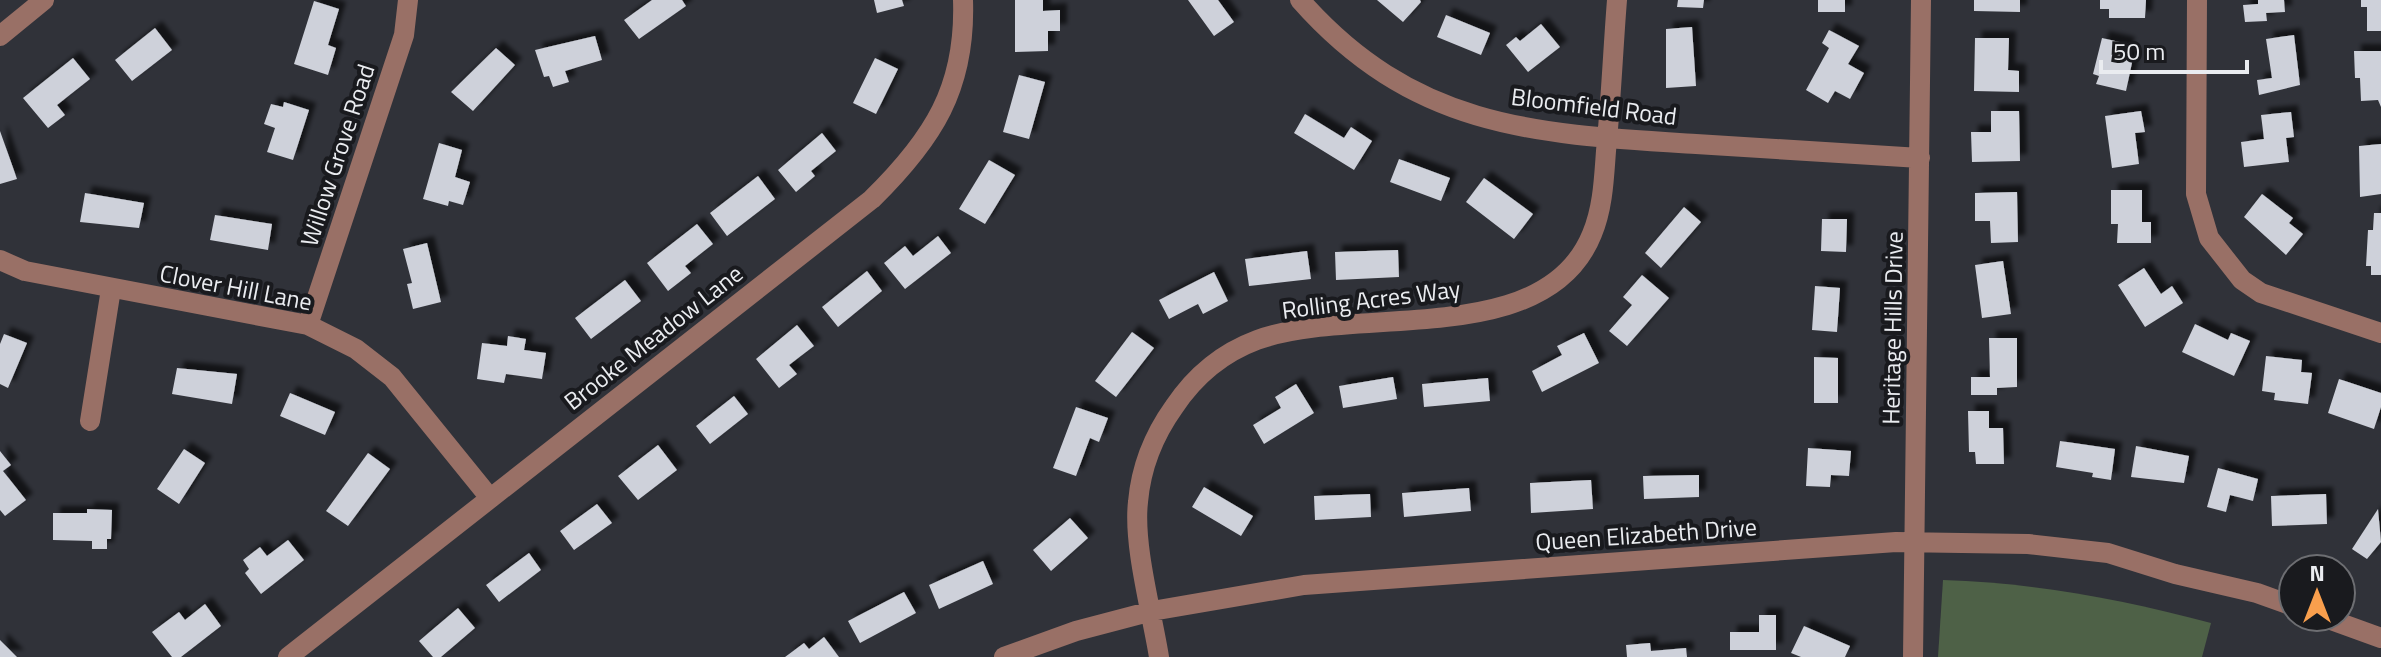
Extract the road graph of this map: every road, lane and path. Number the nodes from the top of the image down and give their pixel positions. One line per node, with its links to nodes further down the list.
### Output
1 (44, 0): 8 (street)
2 (408, 0): 13 (street, Willow Grove Road)
3 (963, 0): 16 (street, Brooke Meadow Lane)
4 (1300, 0): 9 (street, Bloomfield Road)
5 (1617, 0): 9 (street, Rolling Acres Way)
6 (1921, 0): 10 (street, Heritage Hills Drive)
7 (2197, 0): 14 (street)
8 (0, 36)
9 (1607, 138): 10 (street, Bloomfield Road); 19 (street, Rolling Acres Way)
10 (1920, 158): 17 (street, Heritage Hills Drive)
11 (0, 260): 12 (street, Clover Hill Lane)
12 (111, 289): 13 (street, Clover Hill Lane); 15 (street)
13 (308, 325): 16 (street, Clover Hill Lane)
14 (2381, 333)
15 (90, 421)
16 (490, 498): 22 (street, Brooke Meadow Lane)
17 (1916, 541): 18 (street, Queen Elizabeth Drive); 19 (street, Queen Elizabeth Drive); 25 (street, Heritage Hills Drive)
18 (2277, 600)
19 (1152, 611): 23 (street, Queen Elizabeth Drive); 24 (street, Rolling Acres Way)
20 (2357, 629): 21 (street)
21 (2381, 638)
22 (288, 657)
23 (1004, 657)
24 (1159, 657)
25 (1913, 657)

